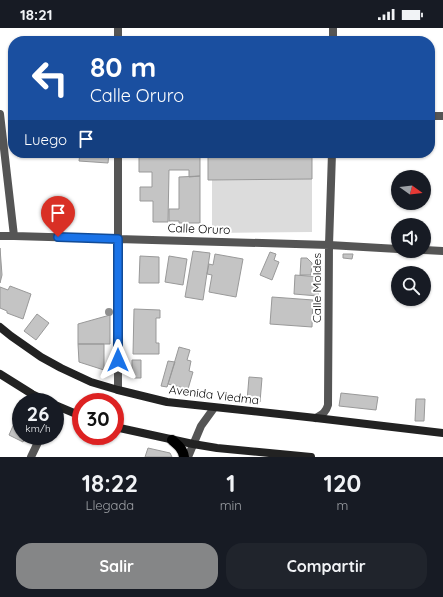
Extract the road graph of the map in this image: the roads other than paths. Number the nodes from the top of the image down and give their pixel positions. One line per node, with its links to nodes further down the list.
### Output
1 (0, 114): 5 (street)
2 (118, 158): 6 (street)
3 (332, 158): 7 (street, Calle Moldes)
4 (0, 236): 5 (street, Calle Oruro)
5 (14, 236): 6 (street, Calle Oruro)
6 (118, 239): 7 (street, Calle Oruro); 13 (street)
7 (329, 245): 8 (street, Calle Oruro); 16 (street, Calle Moldes)
8 (391, 249)
9 (431, 250): 10 (street)
10 (443, 251)
11 (0, 327): 13 (main road, Avenida Viedma)
12 (0, 374): 14 (main road)
13 (118, 390): 15 (main road, Avenida Viedma)
14 (30, 393)
15 (214, 408): 16 (main road, Avenida Viedma); 20 (street)
16 (316, 418): 18 (main road, Avenida Viedma)
17 (124, 429): 19 (main road)
18 (443, 433)
19 (172, 440): 20 (main road); 23 (main road)
20 (193, 444): 24 (street); 25 (main road)
21 (37, 445): 22 (street)
22 (32, 457)
23 (184, 457)
24 (188, 457)
25 (311, 457)

